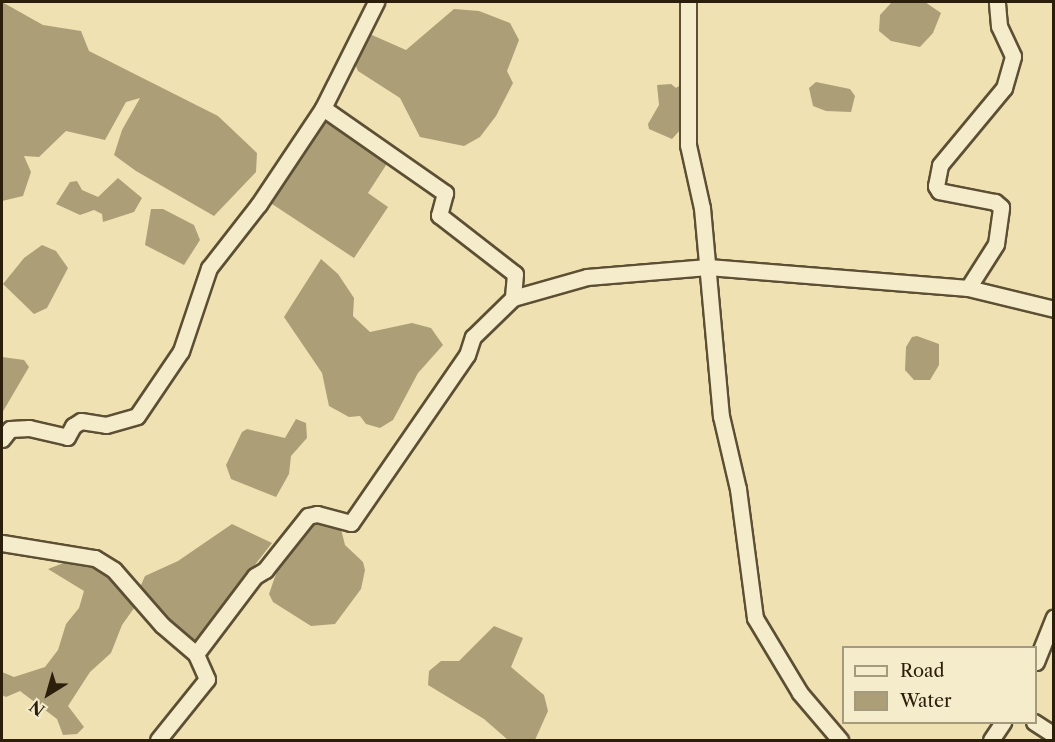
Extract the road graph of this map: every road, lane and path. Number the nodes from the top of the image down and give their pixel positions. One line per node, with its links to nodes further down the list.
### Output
1 (376, 2): 4 (street)
2 (688, 2): 5 (street)
3 (997, 2): 6 (street)
4 (323, 108): 7 (street); 9 (street)
5 (708, 267): 6 (street); 7 (street); 18 (street)
6 (968, 288): 8 (street)
7 (513, 298): 12 (street)
8 (1053, 309)
9 (2, 439)
10 (2, 543): 12 (street)
11 (1053, 617): 13 (street)
12 (196, 654): 17 (street)
13 (1037, 657)
14 (1002, 724): 19 (street)
15 (1036, 724): 16 (street)
16 (1053, 735)
17 (159, 741)
18 (840, 741)
19 (991, 741)

